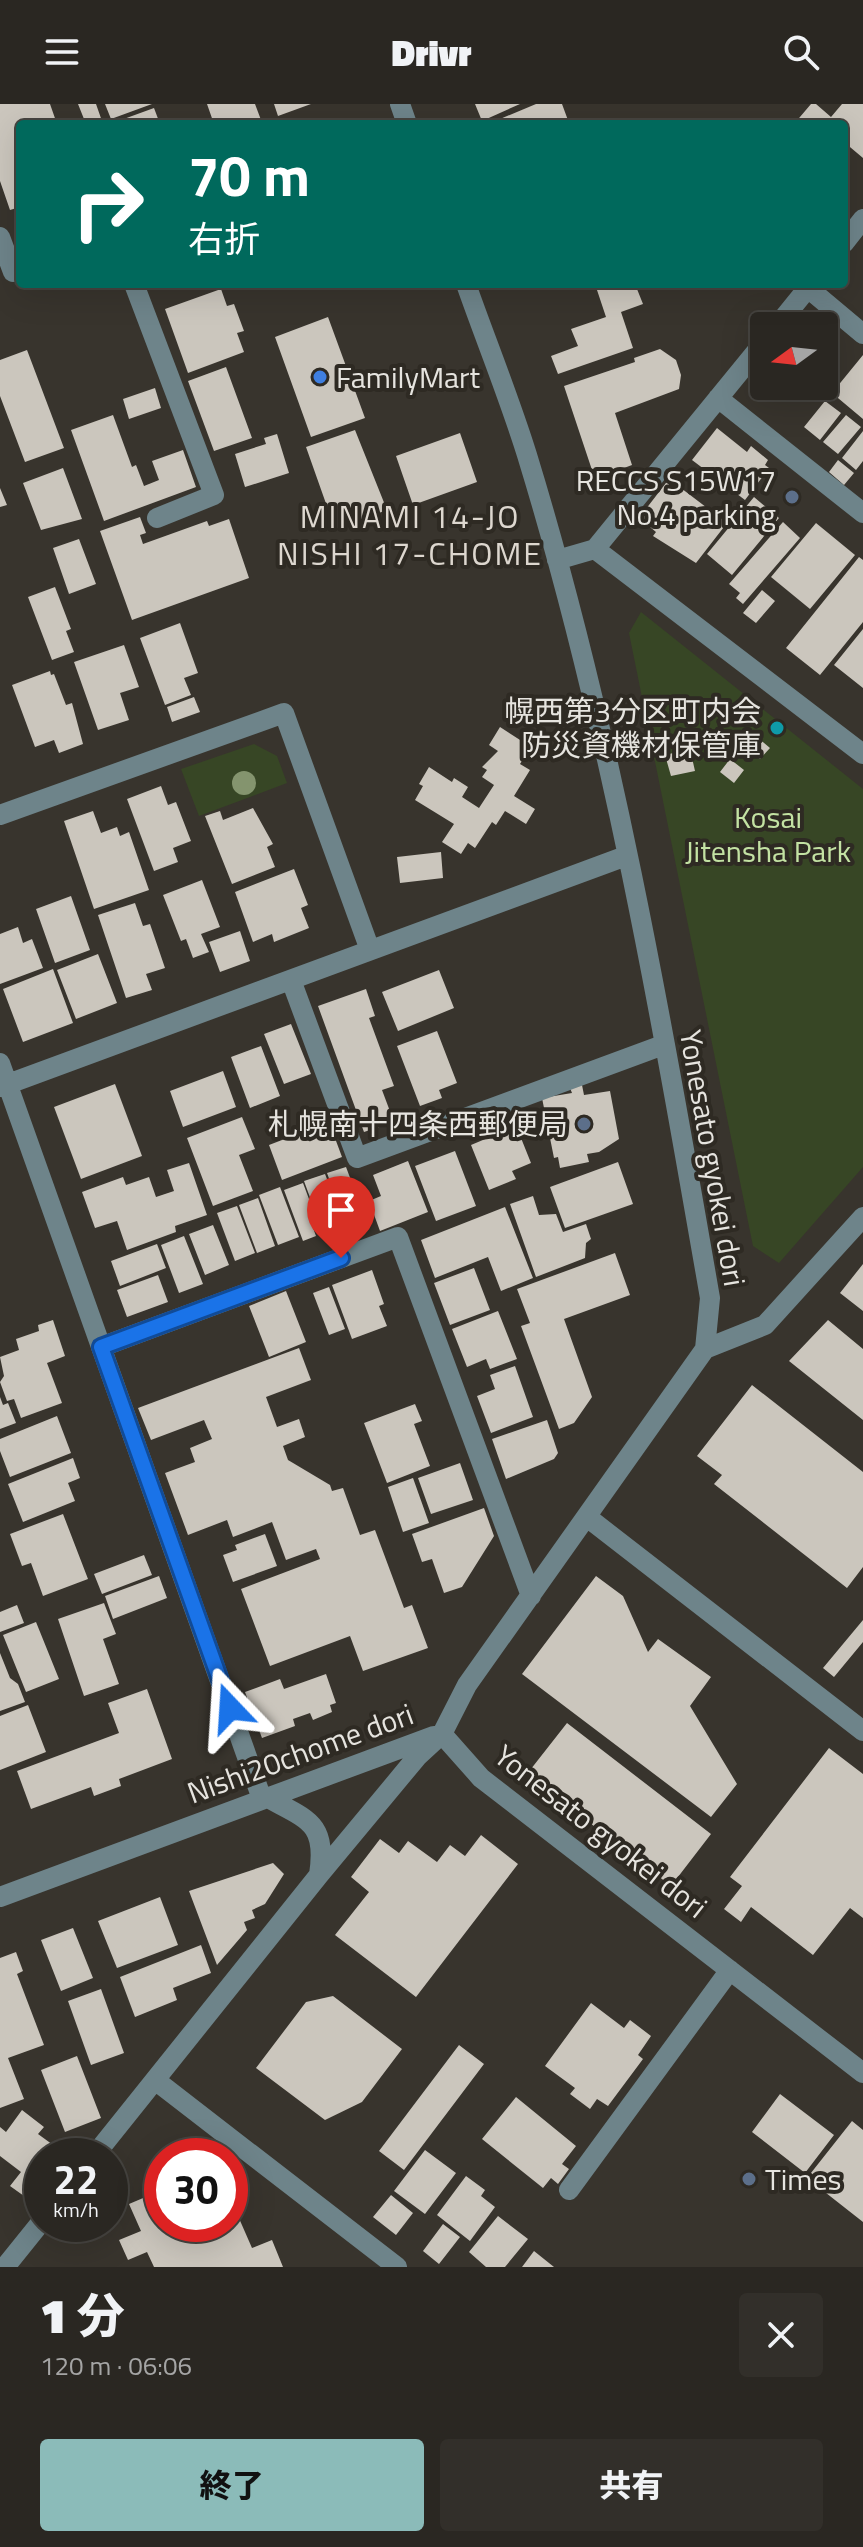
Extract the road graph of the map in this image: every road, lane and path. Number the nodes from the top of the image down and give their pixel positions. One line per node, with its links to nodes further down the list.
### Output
1 (863, 219): 3 (street)
2 (0, 237): 4 (street)
3 (848, 238)
4 (11, 273)
5 (136, 288): 14 (street)
6 (467, 288): 16 (street, Yonesato gyokei dori)
7 (808, 288): 9 (street)
8 (812, 288): 10 (street)
9 (789, 312)
10 (863, 334)
11 (750, 359): 12 (street)
12 (718, 398): 13 (street); 15 (street)
13 (863, 513)
14 (157, 518)
15 (595, 549): 16 (street); 17 (street)
16 (557, 560): 19 (street, Yonesato gyokei dori)
17 (863, 754)
18 (0, 815): 20 (street)
19 (626, 856): 20 (street); 22 (street, Yonesato gyokei dori)
20 (370, 950): 21 (street)
21 (291, 980): 22 (street); 24 (street)
22 (663, 1045): 27 (street, Yonesato gyokei dori)
23 (0, 1063): 24 (street)
24 (4, 1086): 26 (street)
25 (863, 1217): 27 (street)
26 (101, 1347): 29 (street); 32 (street)
27 (705, 1349): 28 (street, Yonesato gyokei dori)
28 (587, 1517): 29 (street, Yonesato gyokei dori); 30 (street)
29 (531, 1596): 31 (street, Yonesato gyokei dori)
30 (863, 1731)
31 (442, 1734): 32 (street, Nishi20chome dori); 33 (street); 35 (street, Yonesato gyokei dori)
32 (264, 1798): 33 (street); 34 (street, Nishi20chome dori)
33 (319, 1875): 37 (street)
34 (1, 1895)
35 (730, 1970): 36 (street, Yonesato gyokei dori); 39 (street)
36 (863, 2073)
37 (155, 2080): 38 (street); 42 (street)
38 (108, 2138)
39 (569, 2190)
40 (25, 2242): 41 (street)
41 (5, 2267)
42 (397, 2267)

